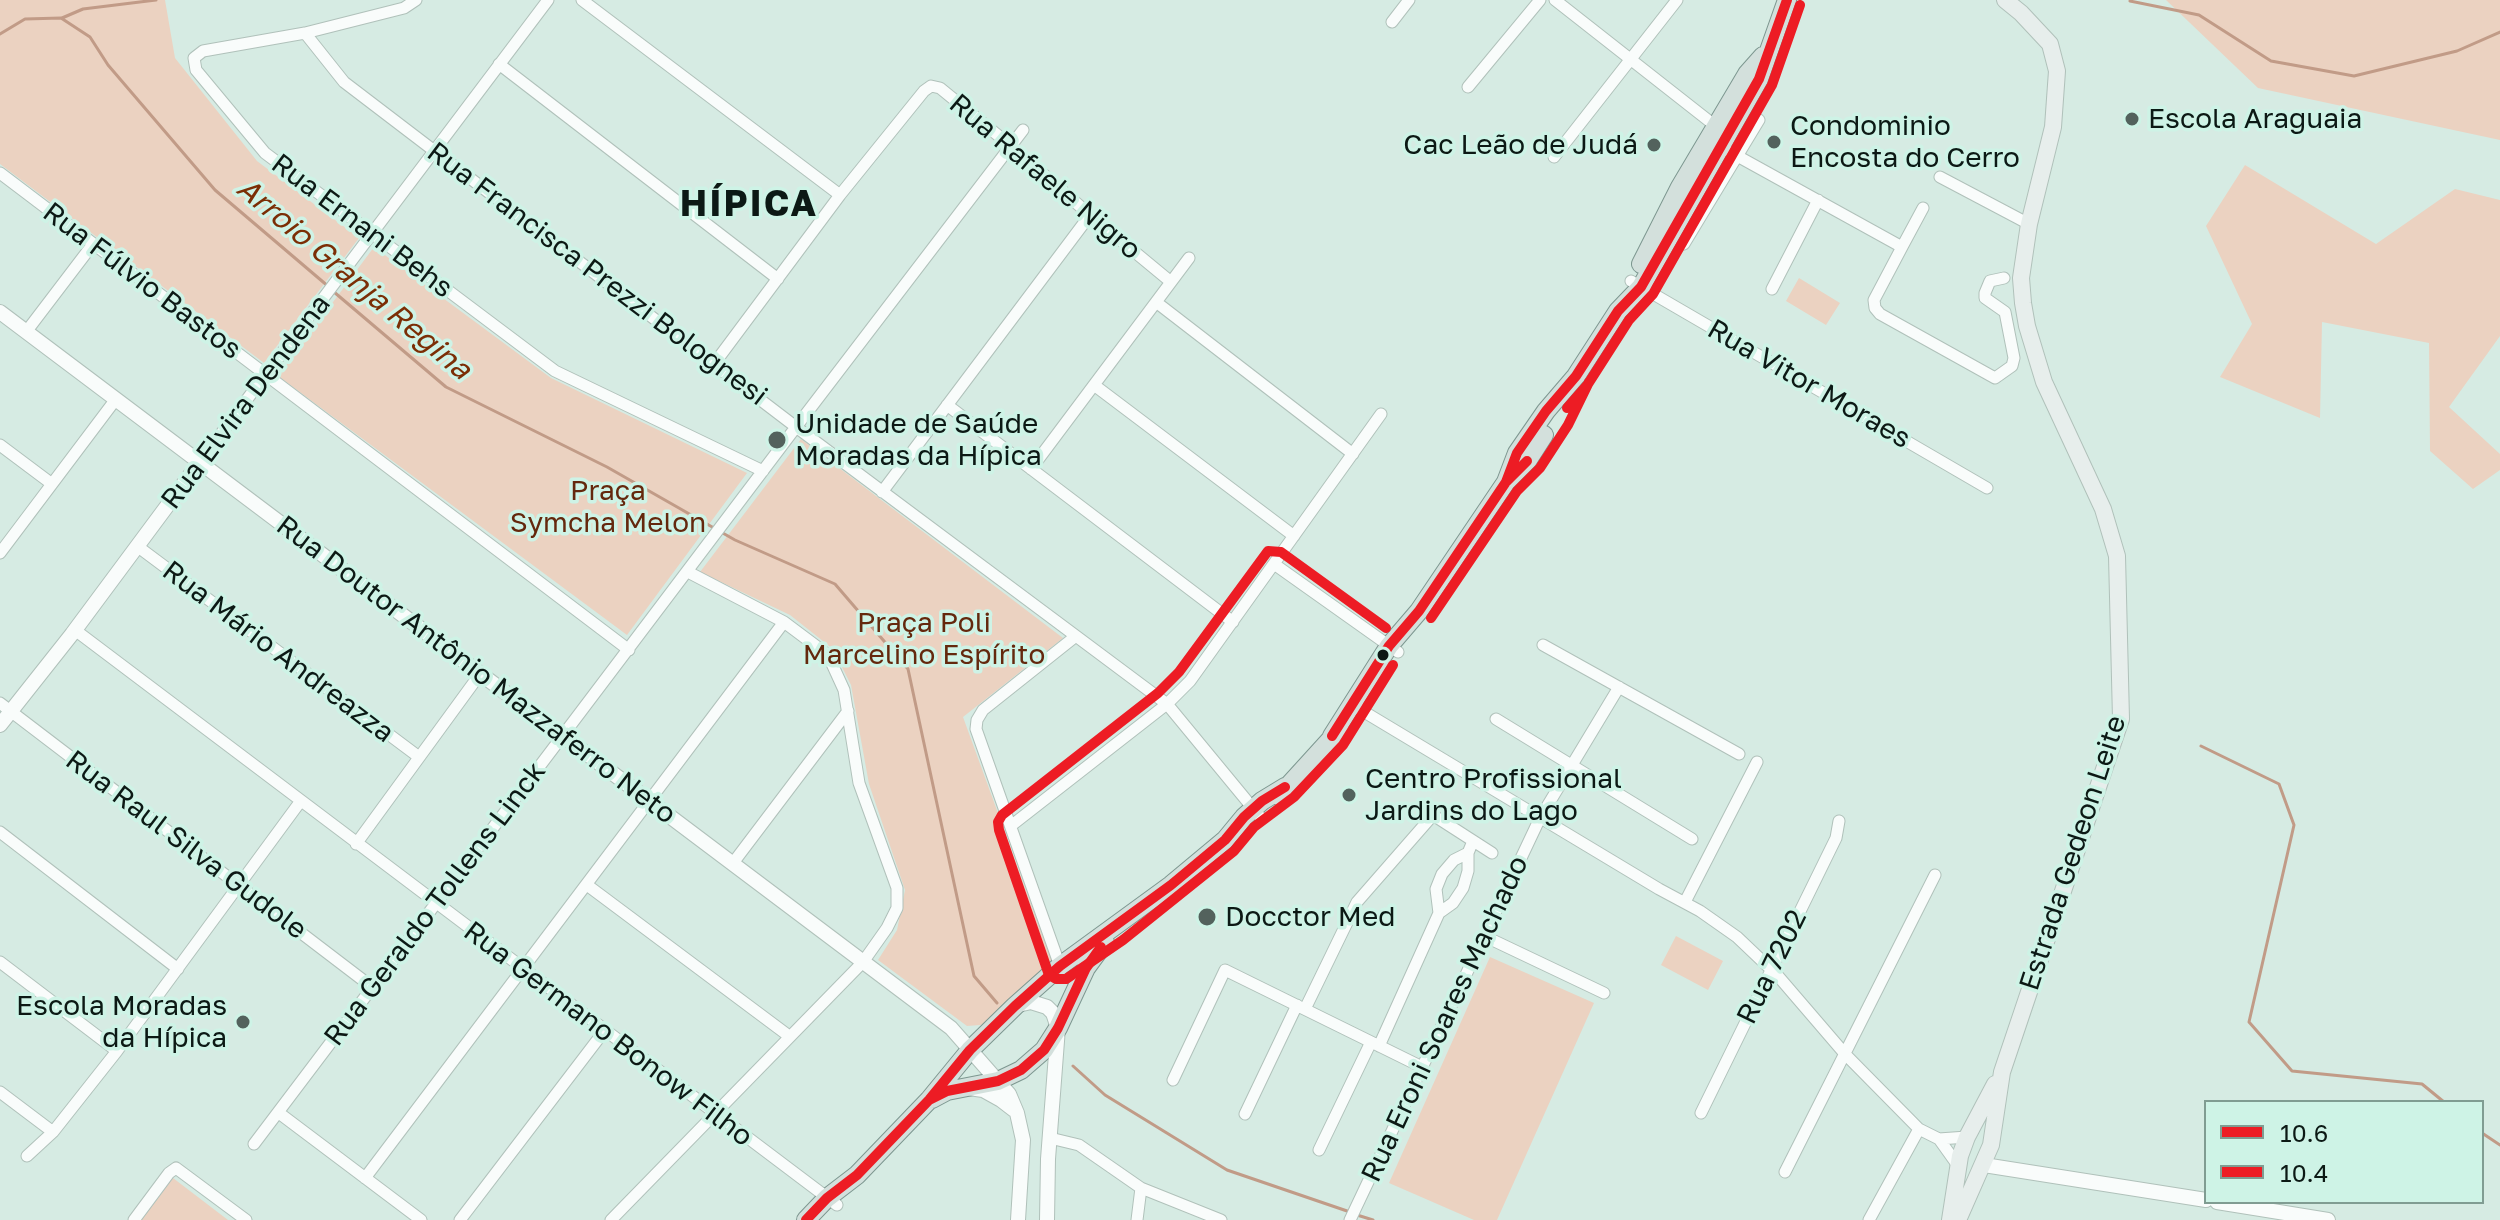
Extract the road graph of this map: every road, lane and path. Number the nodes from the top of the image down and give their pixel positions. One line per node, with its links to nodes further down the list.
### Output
1 (416, 0): 11 (street, Rua Ernani Behs)
2 (548, 0): 13 (street, Rua Elvira Dendena)
3 (582, 0): 23 (street)
4 (1409, 0): 10 (street)
5 (1540, 0): 14 (street)
6 (1555, 0): 12 (street)
7 (1677, 0): 12 (street)
8 (1787, 0): 17 (main road)
9 (2005, 0): 27 (main road, Estrada Gedeon Leite)
10 (1392, 22)
11 (305, 33): 19 (street, Rua Francisca Prezzi Bolognesi); 28 (street, Rua Ernani Behs)
12 (1628, 59): 17 (street); 20 (street)
13 (499, 64): 19 (street, Rua Elvira Dendena); 34 (street)
14 (1468, 87)
15 (1759, 120): 17 (street)
16 (1023, 130): 18 (street, Rua Geraldo Tollens Linck)
17 (1725, 142): 24 (street); 30 (street); 36 (main road)
18 (1011, 146): 23 (street, Rua Rafaele Nigro); 26 (street, Rua Rafaele Nigro); 47 (street, Rua Geraldo Tollens Linck)
19 (435, 150): 28 (street, Rua Elvira Dendena); 41 (street, Rua Francisca Prezzi Bolognesi)
20 (1554, 157)
21 (0, 173): 29 (street, Rua Fúlvio Bastos)
22 (1940, 177): 27 (street)
23 (840, 195): 34 (street, Rua Rafaele Nigro)
24 (1818, 200): 31 (street); 37 (street)
25 (1923, 208): 31 (street)
26 (1090, 215): 35 (street, Rua Rafaele Nigro); 45 (street)
27 (2029, 224): 122 (main road, Estrada Gedeon Leite)
28 (371, 235): 42 (street, Rua Elvira Dendena); 52 (street, Rua Ernani Behs)
29 (93, 244): 40 (street); 42 (street, Rua Fúlvio Bastos)
30 (1684, 244)
31 (1902, 247): 33 (street)
32 (1189, 258): 35 (street)
33 (2004, 278)
34 (778, 279): 41 (street, Rua Rafaele Nigro)
35 (1171, 282): 38 (street)
36 (1636, 284): 54 (street, Rua Vitor Moraes); 66 (main road)
37 (1772, 289)
38 (1156, 302): 43 (street); 49 (street)
39 (0, 312): 40 (street, Rua Doutor Antônio Mazzaferro Neto)
40 (26, 332): 44 (street, Rua Doutor Antônio Mazzaferro Neto)
41 (714, 364): 47 (street, Rua Francisca Prezzi Bolognesi)
42 (265, 375): 50 (street, Rua Elvira Dendena); 67 (street, Rua Fúlvio Bastos)
43 (1094, 385): 51 (street); 56 (street)
44 (116, 399): 50 (street, Rua Doutor Antônio Mazzaferro Neto); 53 (street)
45 (947, 405): 51 (street); 55 (street)
46 (1381, 414): 49 (street)
47 (796, 427): 52 (street, Rua Geraldo Tollens Linck); 55 (street, Rua Francisca Prezzi Bolognesi)
48 (0, 445): 53 (street)
49 (1353, 454): 56 (street)
50 (199, 463): 57 (street, Rua Elvira Dendena); 68 (street, Rua Doutor Antônio Mazzaferro Neto)
51 (1031, 469): 62 (street)
52 (763, 471): 60 (street, Rua Geraldo Tollens Linck)
53 (52, 484): 58 (street)
54 (1987, 488)
55 (882, 492): 64 (street, Rua Francisca Prezzi Bolognesi)
56 (1294, 536): 59 (street)
57 (137, 546): 63 (street, Rua Elvira Dendena); 78 (street, Rua Mário Andreazza)
58 (0, 553)
59 (1274, 564): 62 (street); 66 (street)
60 (688, 572): 61 (street); 67 (street, Rua Geraldo Tollens Linck)
61 (784, 622): 73 (street); 81 (street)
62 (1233, 622): 70 (street)
63 (75, 630): 71 (street, Rua Elvira Dendena); 82 (street, Rua Germano Bonow Filho)
64 (1076, 636): 70 (street, Rua Francisca Prezzi Bolognesi); 86 (street)
65 (1543, 645): 69 (street)
66 (1393, 649): 72 (main road)
67 (629, 650): 76 (street, Rua Geraldo Tollens Linck)
68 (480, 674): 76 (street, Rua Doutor Antônio Mazzaferro Neto); 78 (street)
69 (1619, 687): 77 (street); 80 (street, Rua Eroni Soares Machado)
70 (1167, 704): 83 (street, Rua Francisca Prezzi Bolognesi); 86 (street)
71 (5, 707): 75 (street, Rua Elvira Dendena); 96 (street, Rua Raul Silva Gudole)
72 (1355, 707): 83 (main road); 84 (street)
73 (848, 711): 93 (street); 103 (street)
74 (1496, 719): 80 (street)
75 (0, 725)
76 (562, 736): 81 (street, Rua Doutor Antônio Mazzaferro Neto); 98 (street, Rua Geraldo Tollens Linck)
77 (1739, 754)
78 (419, 757): 90 (street)
79 (1757, 762): 97 (street)
80 (1572, 765): 84 (street, Rua Eroni Soares Machado); 88 (street)
81 (651, 801): 93 (street, Rua Doutor Antônio Mazzaferro Neto); 95 (street)
82 (300, 802): 90 (street, Rua Germano Bonow Filho); 96 (street)
83 (1257, 813): 100 (main road)
84 (1540, 818): 97 (street); 101 (street, Rua Eroni Soares Machado)
85 (1839, 821): 106 (street, Rua 7202)
86 (1012, 825): 104 (street)
87 (0, 832): 107 (street)
88 (1692, 839)
89 (1473, 841): 91 (street); 92 (street); 111 (street)
90 (356, 844): 98 (street, Rua Germano Bonow Filho)
91 (1468, 853): 99 (street); 99 (street)
92 (1492, 853)
93 (733, 863): 103 (street, Rua Doutor Antônio Mazzaferro Neto)
94 (1935, 875): 119 (street)
95 (587, 885): 105 (street); 115 (street)
96 (239, 886): 107 (street); 108 (street, Rua Raul Silva Gudole)
97 (1685, 902): 106 (street)
98 (436, 904): 105 (street, Rua Germano Bonow Filho); 108 (street, Rua Geraldo Tollens Linck)
99 (1439, 913): 117 (street)
100 (1115, 928): 104 (main road); 113 (main road)
101 (1484, 936): 109 (street); 121 (street, Rua Eroni Soares Machado)
102 (0, 962): 118 (street)
103 (863, 962): 112 (street, Rua Doutor Antônio Mazzaferro Neto); 115 (street)
104 (1060, 966): 110 (main road)
105 (523, 968): 114 (street, Rua Germano Bonow Filho); 147 (street)
106 (1770, 968): 119 (street); 131 (street, Rua 7202)
107 (178, 969): 118 (street)
108 (372, 987): 128 (street, Rua Geraldo Tollens Linck)
109 (1604, 993)
110 (1015, 1006): 113 (street); 116 (main road)
111 (1301, 1007): 117 (street); 123 (street); 132 (street)
112 (951, 1028): 116 (street, Rua Doutor Antônio Mazzaferro Neto); 120 (street, Rua Doutor Antônio Mazzaferro Neto)
113 (1058, 1028): 124 (main road); 136 (street)
114 (605, 1030): 129 (street, Rua Germano Bonow Filho); 155 (street)
115 (789, 1036): 129 (street)
116 (985, 1036): 120 (main road)
117 (1375, 1044): 121 (street); 140 (street)
118 (117, 1051): 134 (street)
119 (1845, 1054): 133 (street); 145 (street)
120 (965, 1055): 124 (street, Rua Doutor Antônio Mazzaferro Neto); 127 (main road)
121 (1422, 1067): 163 (street, Rua Eroni Soares Machado)
122 (2002, 1072): 135 (main road, Estrada Gedeon Leite); 139 (main road, Estrada Gedeon Leite)
123 (1173, 1080)
124 (998, 1081): 125 (main road); 130 (street, Rua Doutor Antônio Mazzaferro Neto)
125 (964, 1087): 127 (main road); 130 (street)
126 (0, 1092): 134 (street)
127 (929, 1100): 150 (main road)
128 (279, 1113): 138 (street, Rua Geraldo Tollens Linck); 147 (street)
129 (714, 1113): 150 (street, Rua Germano Bonow Filho); 156 (street)
130 (1017, 1113): 143 (street)
131 (1701, 1113)
132 (1245, 1114)
133 (1919, 1129): 137 (street); 164 (street)
134 (53, 1132): 141 (street)
135 (1967, 1137): 137 (street); 139 (main road); 144 (main road, Estrada Gedeon Leite)
136 (1050, 1138): 142 (street); 148 (street)
137 (1939, 1139): 144 (street)
138 (254, 1144)
139 (1991, 1145): 146 (main road, Estrada Gedeon Leite)
140 (1319, 1150)
141 (27, 1156)
142 (1048, 1159): 143 (street); 160 (street)
143 (1021, 1160): 159 (street)
144 (1959, 1167): 146 (main road); 165 (main road, Estrada Gedeon Leite)
145 (1785, 1172)
146 (1980, 1172): 149 (street); 166 (main road, Estrada Gedeon Leite)
147 (365, 1178): 154 (street)
148 (1141, 1188): 161 (street); 162 (street)
149 (2204, 1200)
150 (832, 1202): 157 (main road); 158 (main road)
151 (2229, 1204): 167 (street)
152 (134, 1220): 153 (street)
153 (246, 1220)
154 (421, 1220)
155 (460, 1220)
156 (611, 1220)
157 (806, 1220)
158 (823, 1220)
159 (1018, 1220)
160 (1047, 1220)
161 (1137, 1220)
162 (1221, 1220)
163 (1350, 1220)
164 (1869, 1220)
165 (1950, 1220)
166 (1958, 1220)
167 (2328, 1220)

